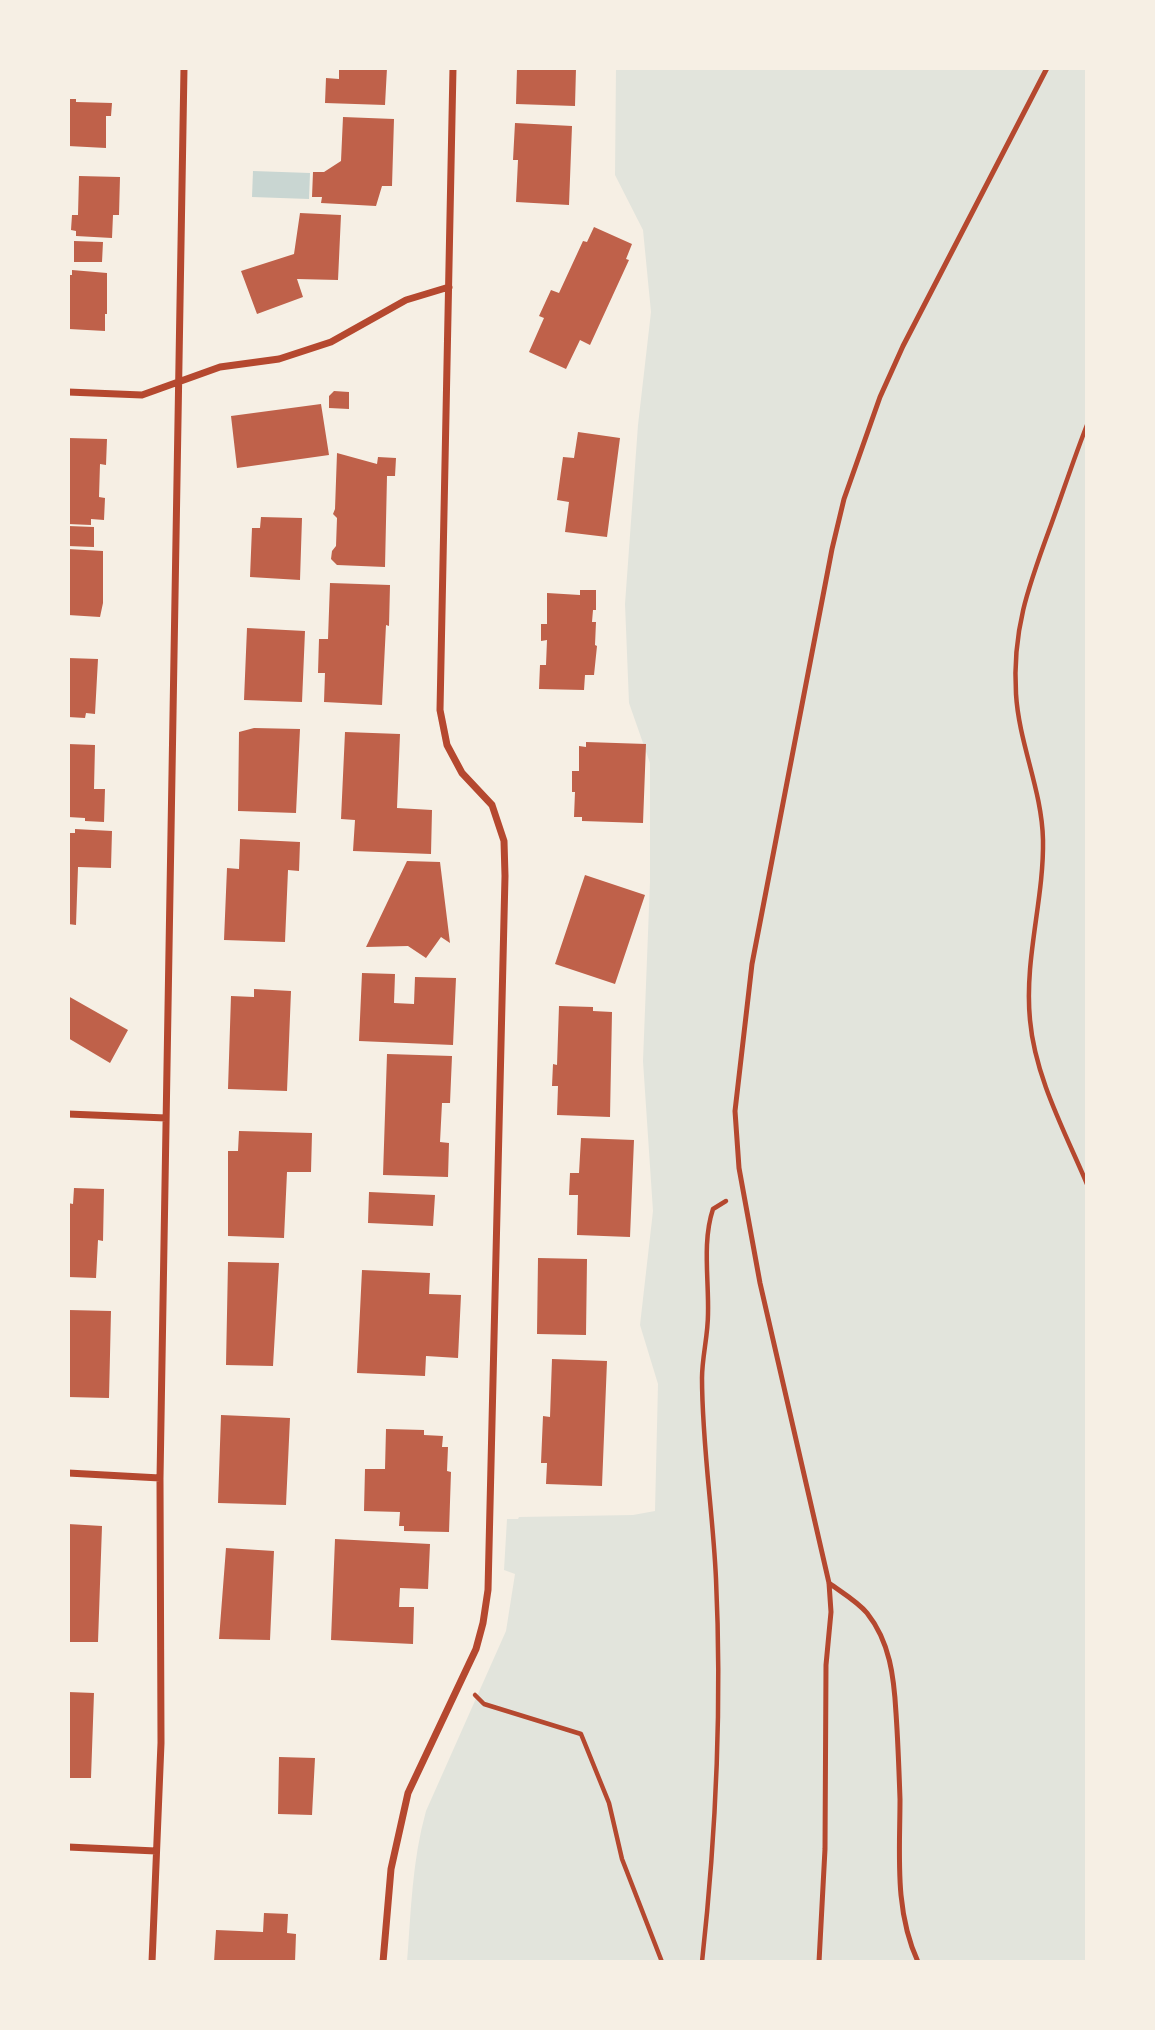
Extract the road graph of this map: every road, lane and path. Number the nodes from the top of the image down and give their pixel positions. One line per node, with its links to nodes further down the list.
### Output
1 (184, 68): 5 (street)
2 (453, 68): 4 (street)
3 (1047, 68): 11 (lane)
4 (449, 287): 5 (street); 15 (street)
5 (178, 382): 6 (street); 9 (street)
6 (68, 392)
7 (1087, 425): 10 (path)
8 (68, 1114): 9 (street)
9 (166, 1118): 13 (street)
10 (1087, 1184)
11 (743, 1196): 14 (lane); 21 (path)
12 (68, 1473): 13 (street)
13 (160, 1478): 17 (street)
14 (829, 1583): 22 (lane); 23 (lane)
15 (461, 1682): 19 (street); 20 (path)
16 (68, 1847): 17 (street)
17 (156, 1851): 18 (street)
18 (152, 1962)
19 (383, 1962)
20 (662, 1962)
21 (702, 1962)
22 (819, 1962)
23 (918, 1962)

